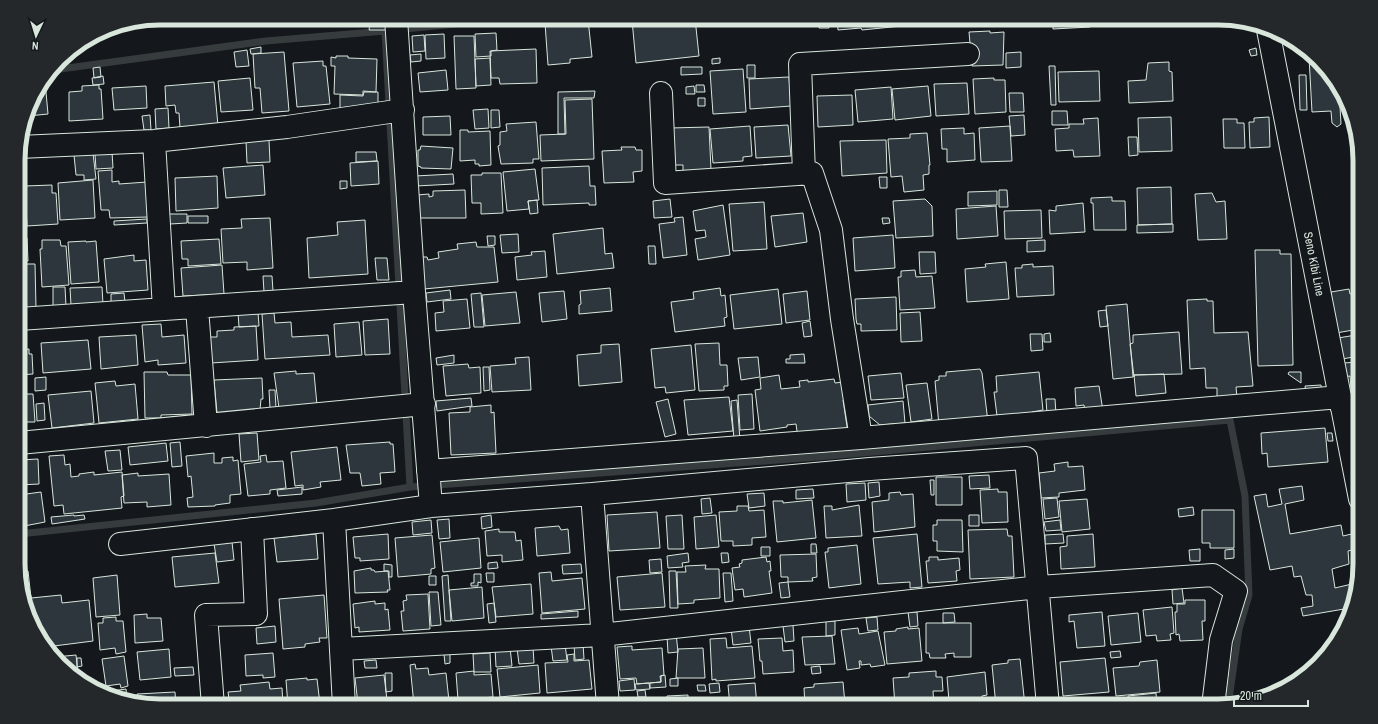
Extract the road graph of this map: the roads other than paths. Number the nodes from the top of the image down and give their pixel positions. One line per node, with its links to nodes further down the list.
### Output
1 (397, 26): 5 (street)
2 (1269, 35): 13 (street, Seno Kibi Line)
3 (968, 54): 8 (street)
4 (661, 93): 8 (street)
5 (392, 111): 6 (street); 9 (street)
6 (154, 140): 7 (street); 11 (street)
7 (26, 147)
8 (804, 174): 18 (street)
9 (403, 293): 10 (street); 14 (street)
10 (197, 308): 11 (street); 16 (street)
11 (164, 309): 12 (street)
12 (25, 319)
13 (1341, 401): 15 (street); 18 (street); 19 (street, Seno Kibi Line)
14 (413, 405): 16 (street); 20 (street)
15 (1353, 416)
16 (206, 426): 17 (street)
17 (25, 442)
18 (870, 449): 20 (street); 21 (street); 25 (street)
19 (1353, 463)
20 (430, 486): 21 (street); 22 (street)
21 (592, 494): 26 (street)
22 (334, 520): 23 (street); 27 (street)
23 (252, 529): 24 (street); 28 (street)
24 (120, 544)
25 (1039, 587): 26 (street); 31 (street); 32 (street)
26 (601, 635): 27 (street); 30 (street)
27 (341, 649): 29 (street)
28 (212, 699)
29 (344, 699)
30 (607, 699)
31 (1047, 699)
32 (1214, 699)

